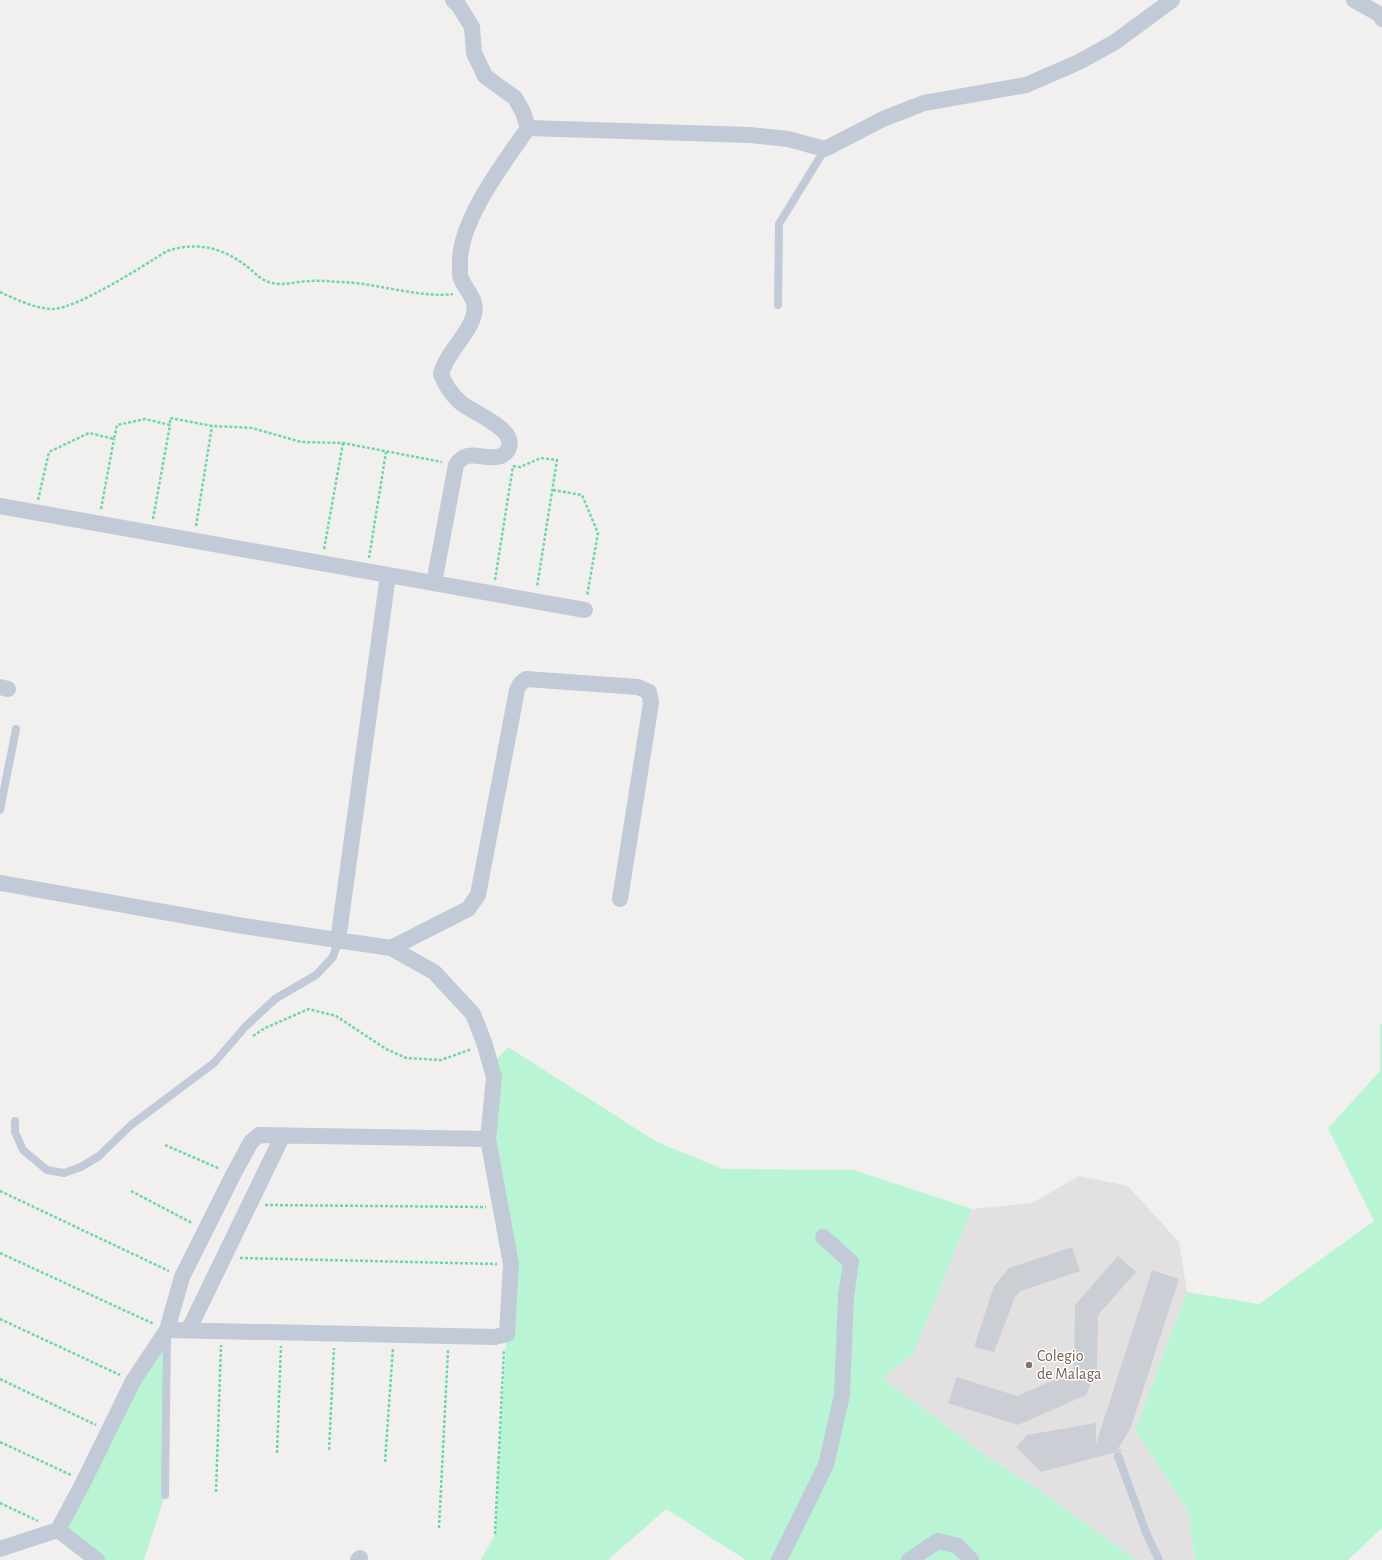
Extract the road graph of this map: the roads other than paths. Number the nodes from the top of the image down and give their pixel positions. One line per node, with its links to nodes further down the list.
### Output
1 (453, 0): 5 (street)
2 (1172, 0): 6 (street)
3 (1354, 0): 4 (street)
4 (1381, 15)
5 (528, 128): 6 (street); 10 (street)
6 (825, 150): 7 (lane)
7 (778, 305)
8 (0, 506): 9 (street)
9 (388, 575): 10 (street); 16 (street)
10 (434, 583): 11 (street)
11 (584, 610)
12 (16, 729): 13 (lane)
13 (0, 810)
14 (0, 883): 16 (street)
15 (620, 899): 17 (street)
16 (338, 941): 17 (street); 18 (lane)
17 (391, 948): 20 (street)
18 (15, 1121)
19 (283, 1135): 20 (street); 22 (street); 23 (street)
20 (488, 1139): 22 (street)
21 (824, 1237): 29 (street)
22 (189, 1329): 23 (street)
23 (167, 1330): 25 (lane); 26 (street)
24 (1118, 1456): 32 (lane)
25 (165, 1495)
26 (58, 1530): 27 (street); 28 (street)
27 (0, 1549)
28 (97, 1560)
29 (779, 1560)
30 (908, 1560): 31 (street)
31 (972, 1560)
32 (1159, 1560)

